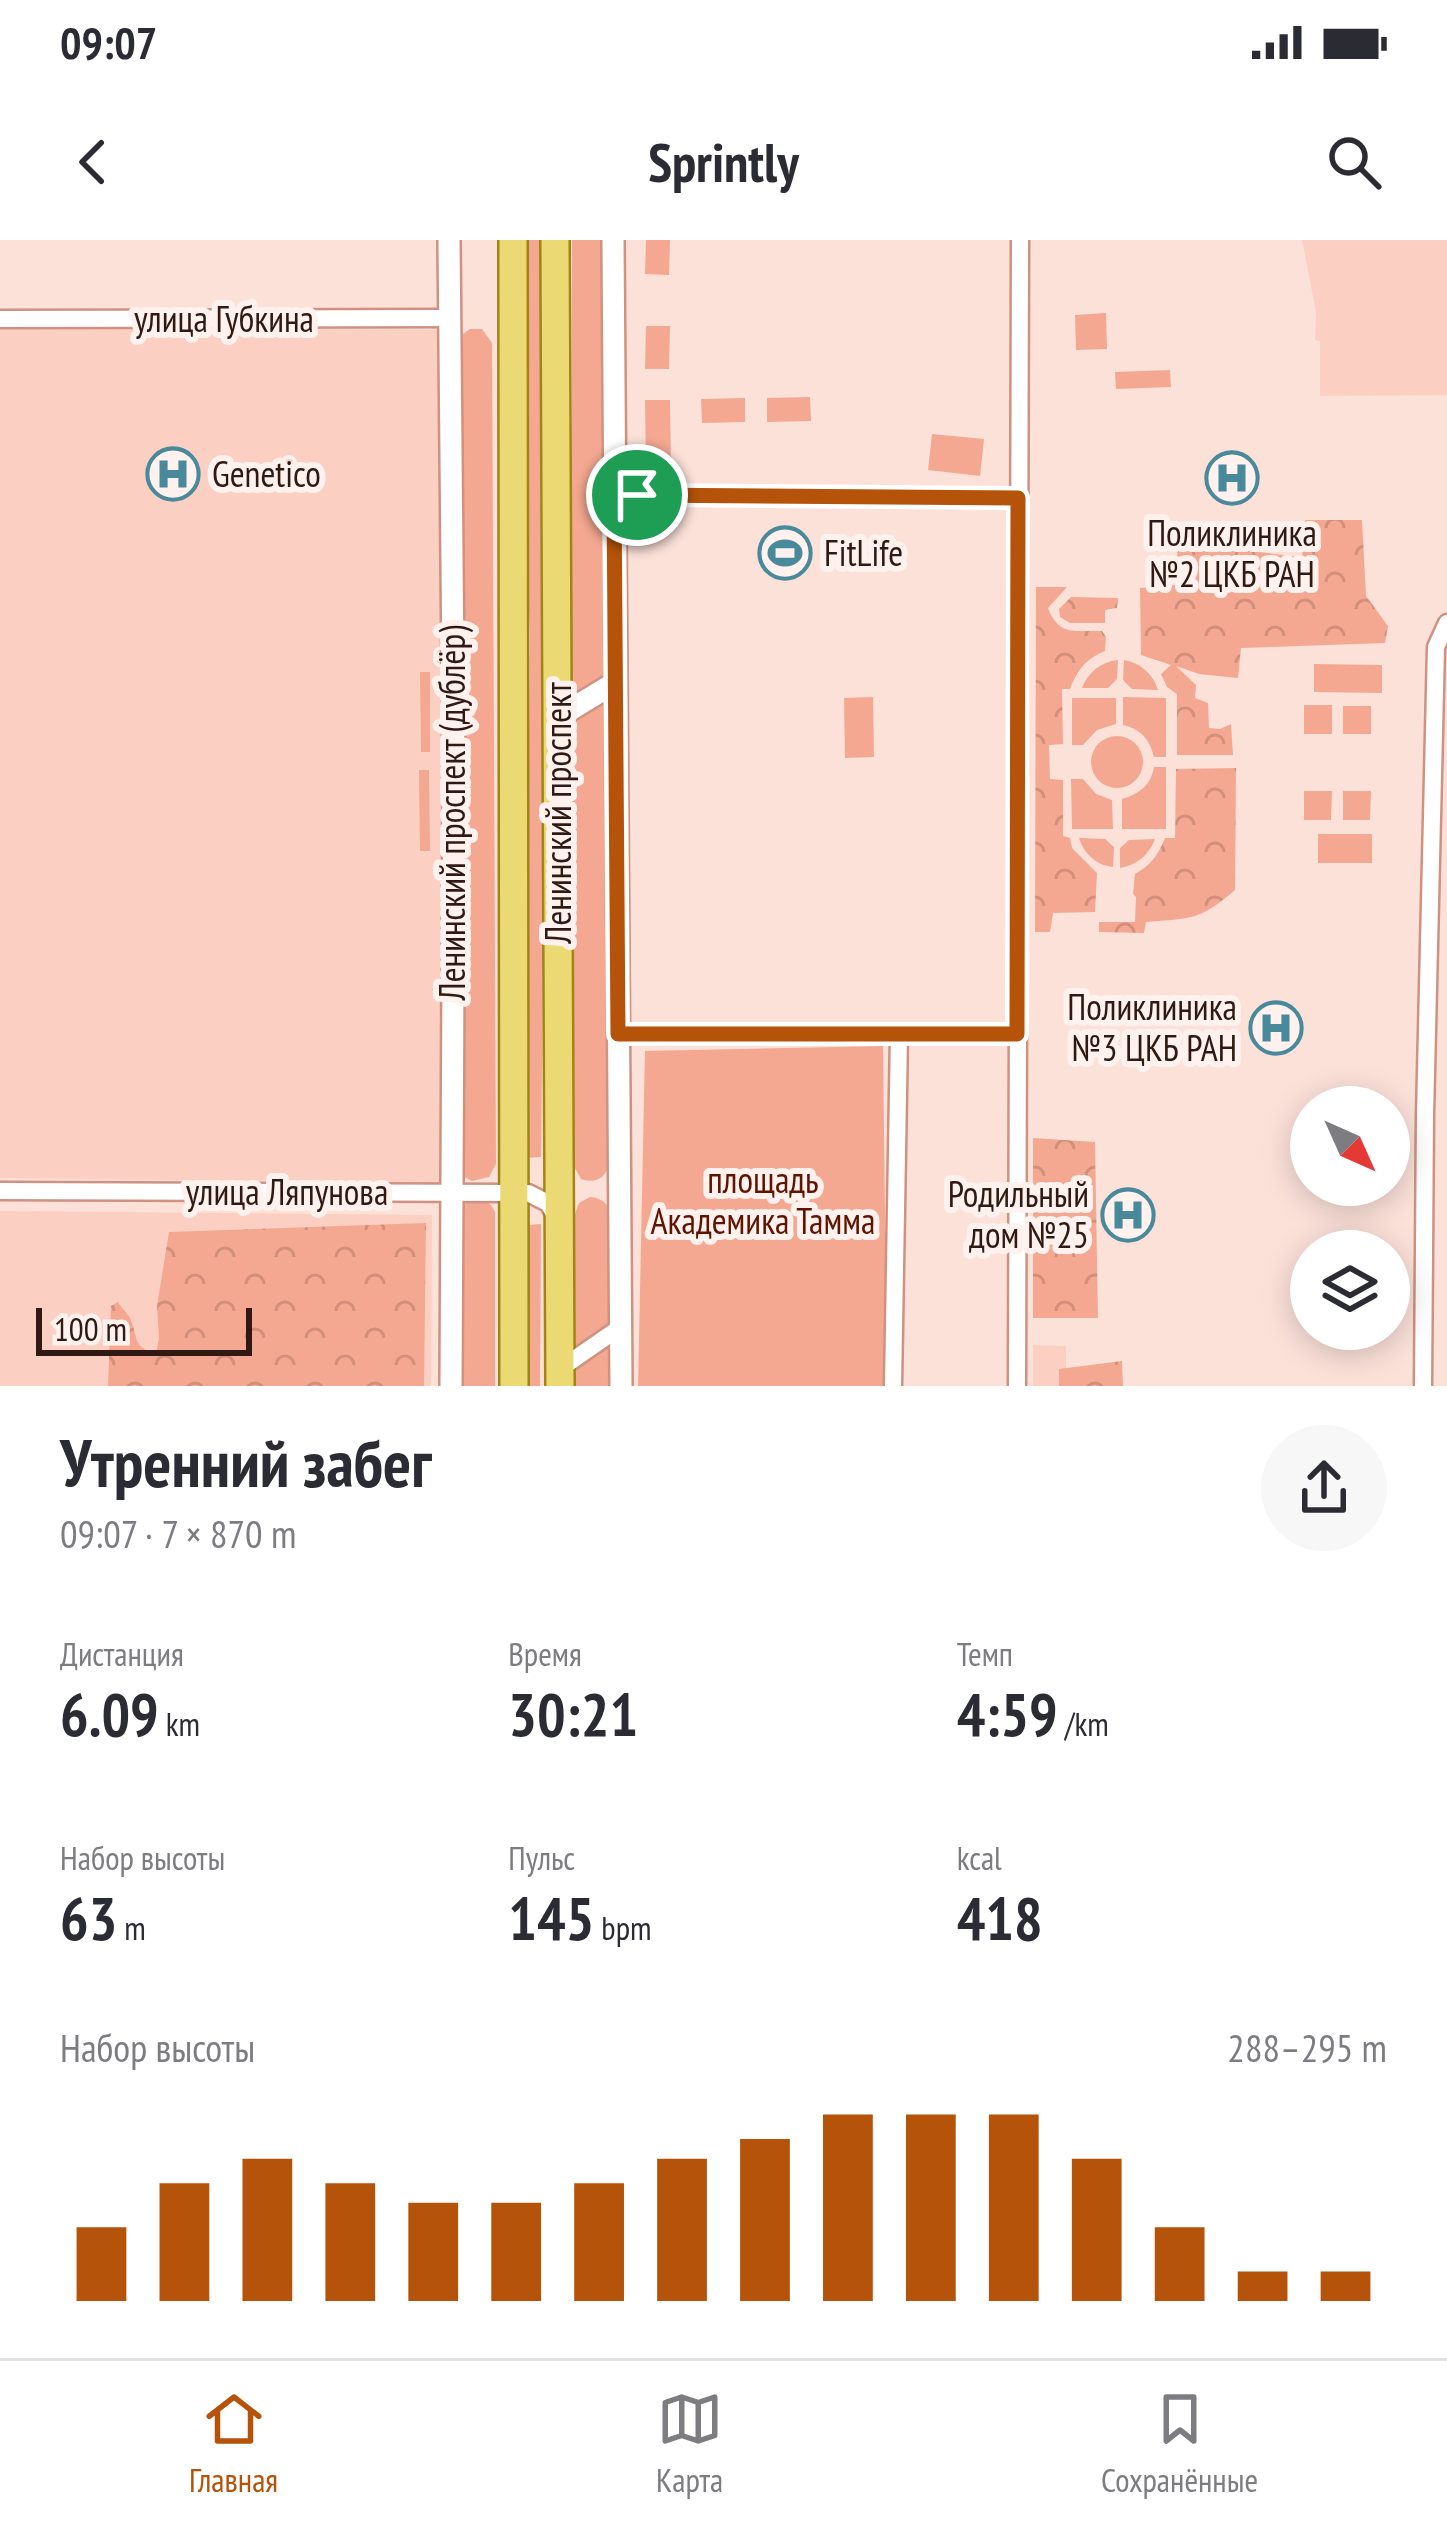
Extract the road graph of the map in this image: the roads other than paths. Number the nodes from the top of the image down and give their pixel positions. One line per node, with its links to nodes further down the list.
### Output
1 (449, 240): 6 (street, Ленинский проспект (дублёр))
2 (514, 240): 18 (main road, Ленинский проспект)
3 (555, 240): 12 (main road, Ленинский проспект)
4 (613, 240): 8 (street)
5 (1020, 240): 9 (street)
6 (448, 318): 7 (street, улица Губкина); 17 (street, Ленинский проспект (дублёр))
7 (0, 319)
8 (614, 497): 9 (street); 11 (street)
9 (1018, 498): 15 (street)
10 (1447, 622): 27 (street)
11 (616, 682): 12 (street); 13 (street)
12 (557, 718): 19 (main road, Ленинский проспект)
13 (618, 1034): 14 (street); 20 (street)
14 (899, 1034): 15 (street); 25 (street)
15 (1017, 1034): 26 (street)
16 (0, 1191): 17 (street, улица Ляпунова)
17 (451, 1192): 18 (street, улица Ляпунова); 22 (street, Ленинский проспект (дублёр))
18 (515, 1193): 19 (street); 23 (main road, Ленинский проспект)
19 (559, 1224): 21 (main road, Ленинский проспект)
20 (622, 1326): 21 (street); 24 (street)
21 (560, 1378)
22 (451, 1386)
23 (514, 1386)
24 (621, 1386)
25 (893, 1386)
26 (1017, 1386)
27 (1423, 1386)

